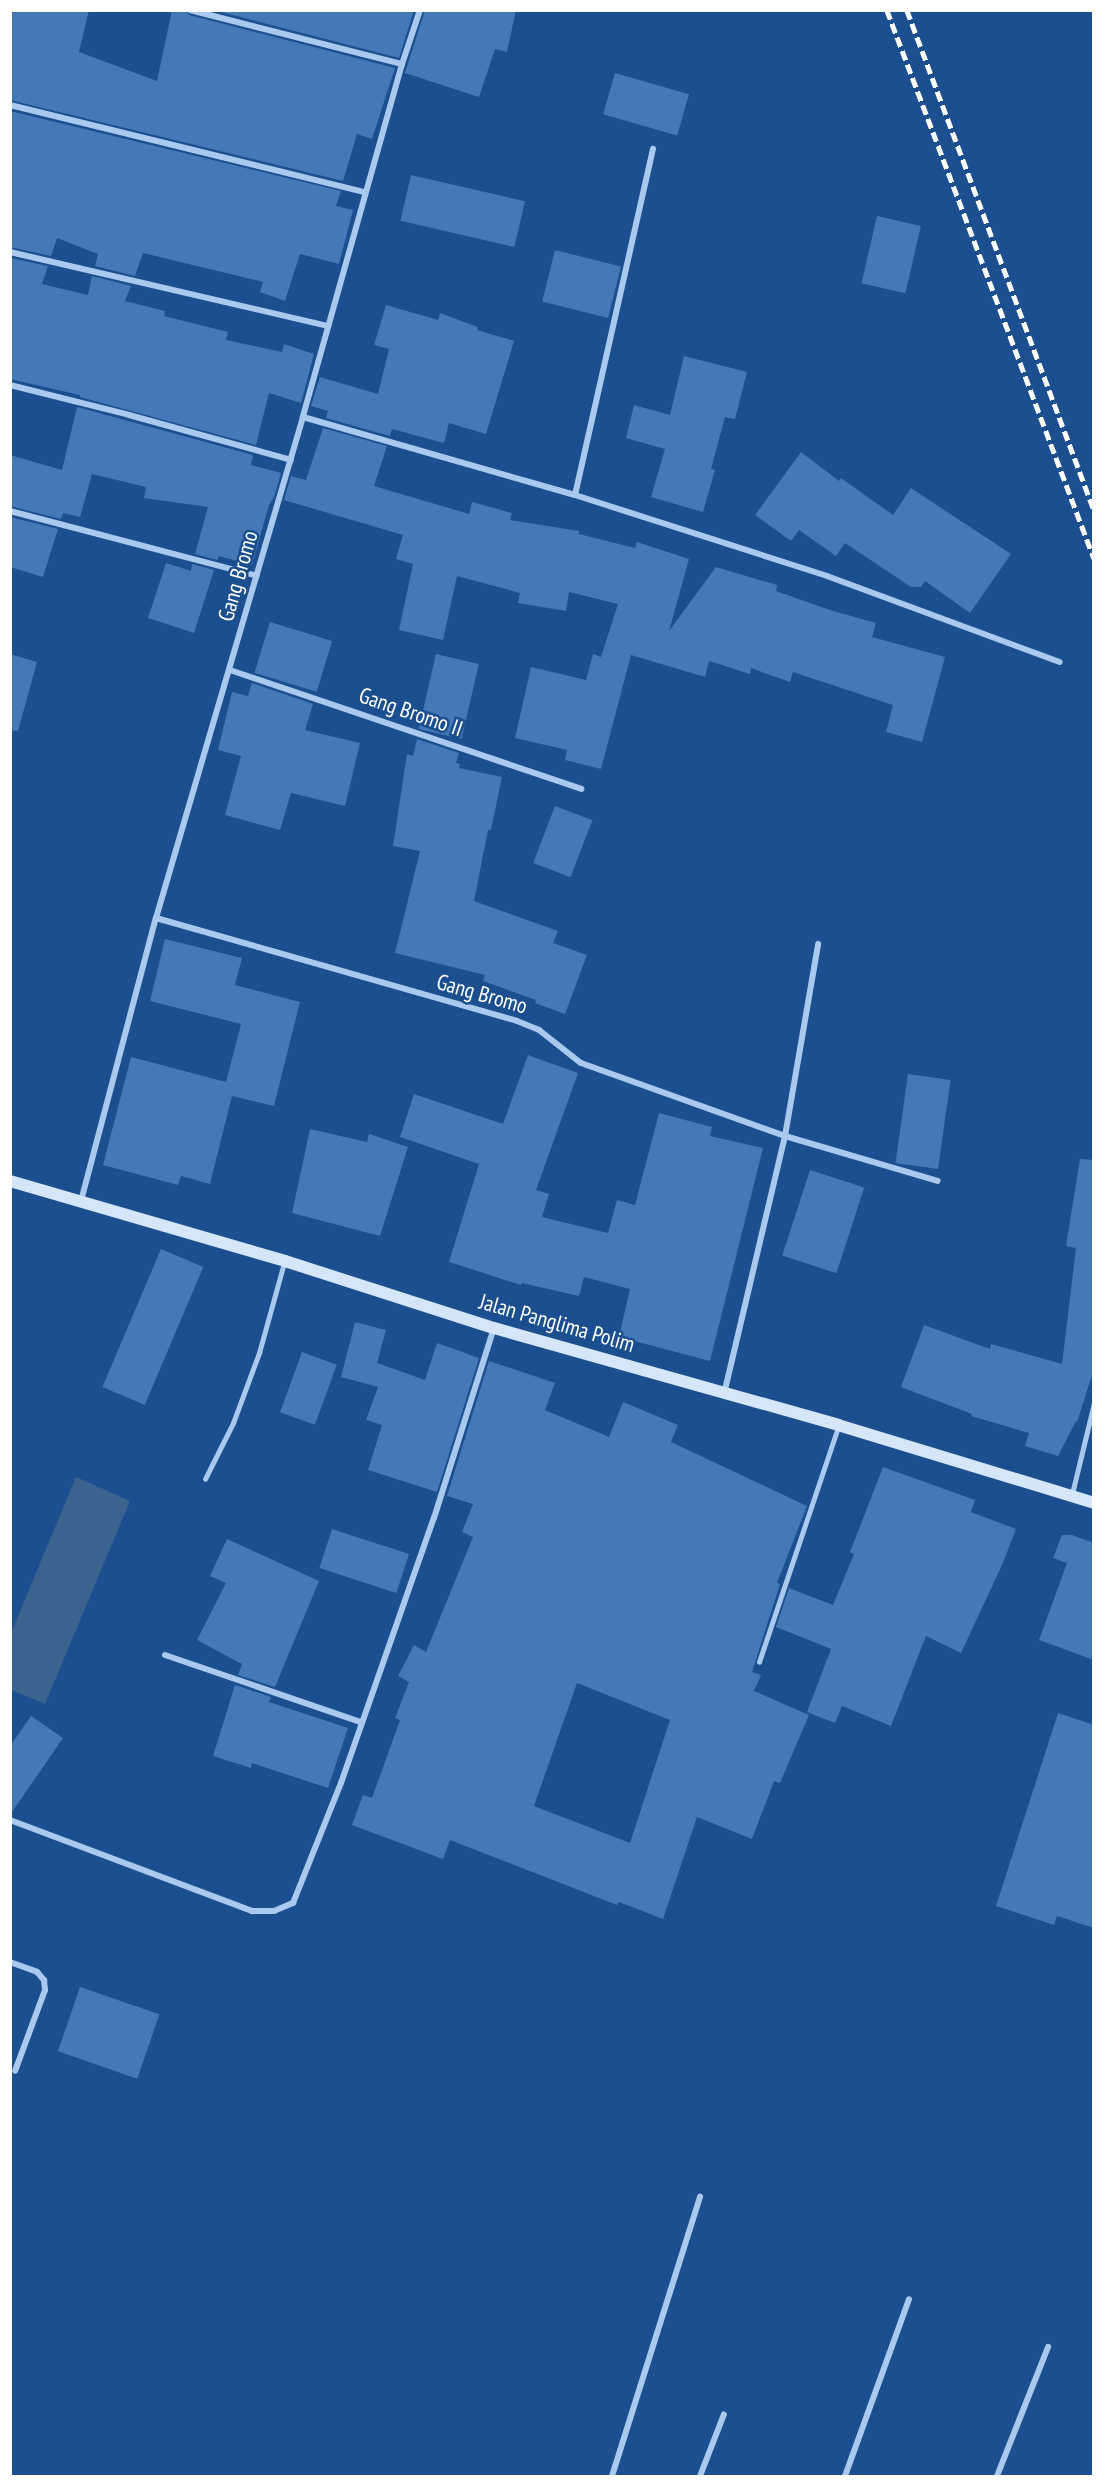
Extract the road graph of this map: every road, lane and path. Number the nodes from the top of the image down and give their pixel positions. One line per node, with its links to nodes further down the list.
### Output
1 (190, 10): 3 (street)
2 (420, 10): 3 (street, Gang Bromo)
3 (402, 64): 6 (street, Gang Bromo)
4 (10, 105): 6 (street)
5 (653, 149): 12 (street)
6 (365, 192): 8 (street, Gang Bromo)
7 (10, 252): 8 (street)
8 (329, 326): 10 (street, Gang Bromo)
9 (10, 385): 11 (street)
10 (303, 417): 11 (street, Gang Bromo); 12 (street)
11 (291, 460): 14 (street, Gang Bromo)
12 (575, 495): 15 (street)
13 (10, 511): 14 (street)
14 (257, 576): 16 (street, Gang Bromo)
15 (1060, 663)
16 (230, 670): 17 (street, Gang Bromo II); 18 (street, Gang Bromo)
17 (581, 789)
18 (156, 918): 20 (street, Gang Bromo); 23 (street, Gang Bromo)
19 (818, 944): 20 (street)
20 (785, 1136): 22 (street, Gang Bromo); 26 (street)
21 (10, 1180): 23 (main road, Jalan Panglima Polim)
22 (938, 1181)
23 (81, 1202): 24 (main road, Jalan Panglima Polim)
24 (285, 1261): 25 (main road, Jalan Panglima Polim); 29 (lane)
25 (494, 1328): 26 (main road, Jalan Panglima Polim); 34 (street)
26 (723, 1394): 28 (main road, Jalan Panglima Polim)
27 (1094, 1403): 30 (lane)
28 (838, 1425): 30 (main road, Jalan Panglima Polim); 33 (lane)
29 (205, 1479)
30 (1072, 1497): 31 (main road, Jalan Panglima Polim)
31 (1094, 1503)
32 (165, 1655): 34 (street)
33 (759, 1662)
34 (361, 1722): 35 (street)
35 (10, 1820)
36 (10, 1962): 37 (street)
37 (15, 2071)
38 (700, 2197): 42 (street)
39 (909, 2300): 44 (street)
40 (1048, 2347): 45 (street)
41 (723, 2414): 43 (street)
42 (612, 2476)
43 (700, 2476)
44 (844, 2476)
45 (998, 2476)

